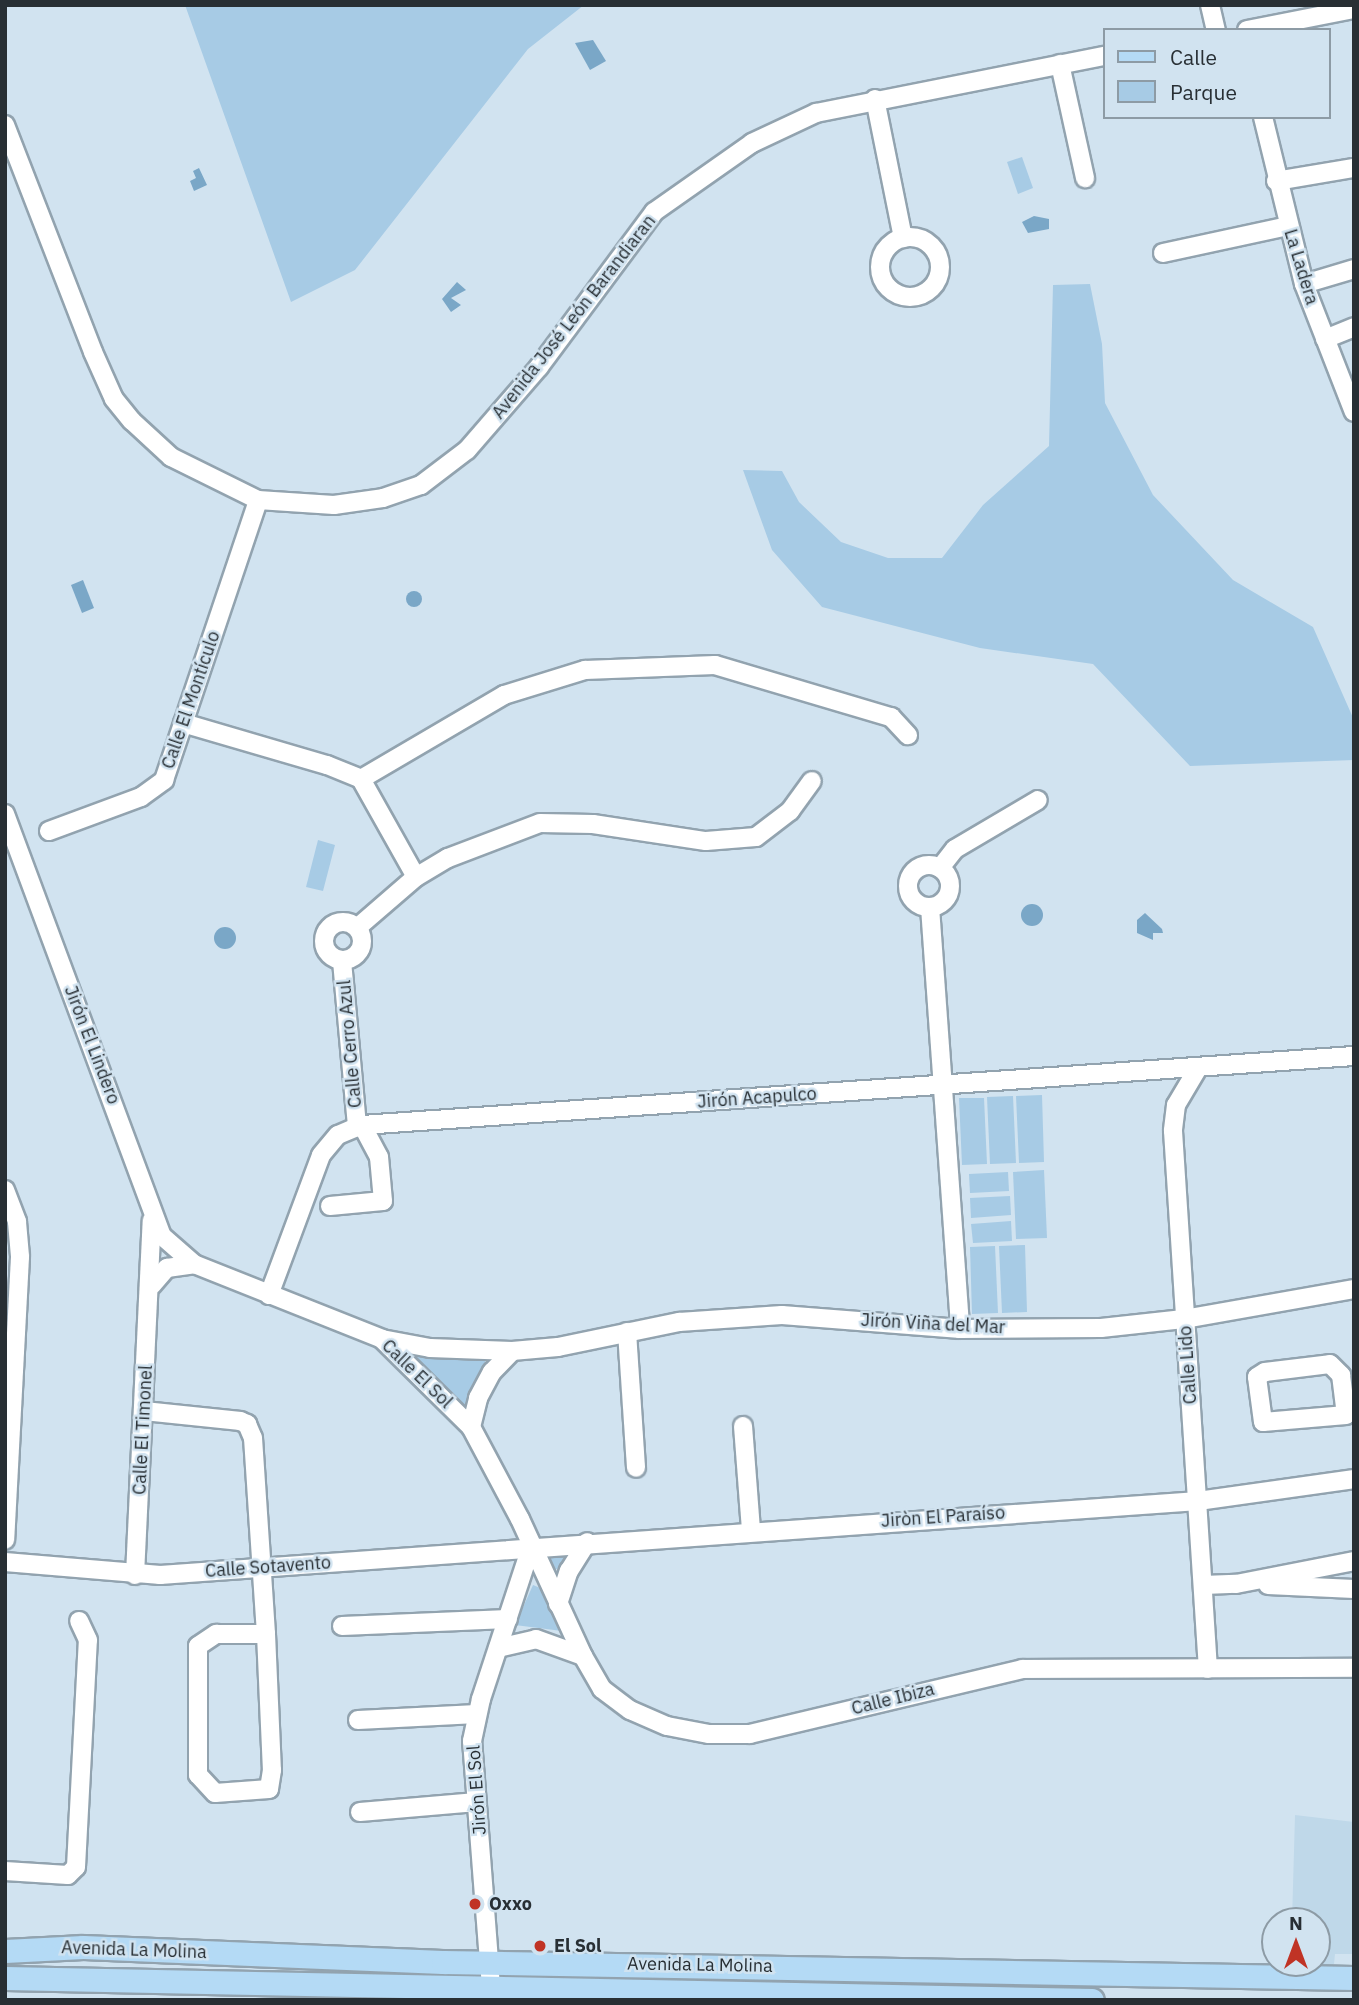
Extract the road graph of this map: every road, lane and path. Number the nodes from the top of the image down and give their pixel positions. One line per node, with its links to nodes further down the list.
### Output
1 (1210, 5): 3 (street)
2 (1354, 9): 4 (street)
3 (1216, 28)
4 (1257, 28)
5 (1104, 56): 6 (street, Avenida José León Barandiaran)
6 (1060, 64): 7 (street, Avenida José León Barandiaran); 11 (street)
7 (875, 99): 14 (street); 21 (street, Avenida José León Barandiaran)
8 (1263, 119): 12 (street, La Ladera)
9 (5, 125): 21 (street, Avenida José León Barandiaran)
10 (1354, 168): 12 (street)
11 (1085, 178)
12 (1276, 181): 13 (street, La Ladera)
13 (1288, 226): 15 (street); 17 (street, La Ladera)
14 (903, 238)
15 (1163, 253)
16 (1354, 269): 17 (street)
17 (1304, 284): 19 (street, La Ladera)
18 (1354, 327): 19 (street)
19 (1325, 339): 20 (street, La Ladera)
20 (1354, 412)
21 (258, 500): 22 (street, Calle El Montículo)
22 (183, 723): 24 (street); 28 (street, Calle El Montículo)
23 (908, 735): 24 (street)
24 (361, 779): 30 (street)
25 (812, 781): 30 (street)
26 (1038, 800): 29 (street)
27 (5, 814): 40 (street, Jirón El Lindero)
28 (49, 831)
29 (940, 868): 31 (street); 31 (street)
30 (416, 877): 32 (street)
31 (930, 907): 36 (street)
32 (358, 927): 33 (street); 33 (street)
33 (342, 961): 37 (street, Calle Cerro Azul)
34 (1354, 1056): 35 (street, Jirón Acapulco)
35 (1198, 1068): 36 (street, Jirón Acapulco); 47 (street, Calle Lido)
36 (942, 1084): 37 (street, Jirón Acapulco); 48 (street)
37 (360, 1126): 39 (street); 46 (street, Jirón Acapulco)
38 (5, 1189): 42 (street)
39 (330, 1206)
40 (153, 1210): 43 (street, Jirón El Lindero); 44 (street, Calle El Timonel)
41 (5, 1237): 42 (street)
42 (20, 1257): 60 (street)
43 (194, 1264): 44 (street); 46 (street, Calle El Sol)
44 (152, 1285): 52 (street, Calle El Timonel)
45 (1354, 1289): 47 (street, Jirón Viña del Mar)
46 (269, 1295): 50 (street, Calle El Sol)
47 (1184, 1319): 48 (street, Jirón Viña del Mar); 58 (street, Calle Lido)
48 (960, 1329): 49 (street, Jirón Viña del Mar)
49 (627, 1332): 51 (street, Jirón Viña del Mar); 56 (street)
50 (382, 1339): 51 (street, Jirón Viña del Mar); 55 (street, Calle El Sol)
51 (512, 1351): 55 (street)
52 (144, 1411): 65 (street); 66 (street, Calle El Timonel)
53 (1350, 1414): 53 (street)
54 (743, 1426): 59 (street)
55 (471, 1427): 62 (street, Calle El Sol)
56 (636, 1468)
57 (1354, 1479): 58 (street, Jiròn El Paraíso)
58 (1198, 1501): 59 (street, Jiròn El Paraíso); 68 (street, Calle Lido)
59 (751, 1530): 61 (street, Jiròn El Paraíso)
60 (5, 1540)
61 (587, 1542): 62 (street, Jiròn El Paraíso); 70 (street)
62 (531, 1547): 65 (street, Calle Sotavento); 70 (street, Calle Ibiza); 71 (street, Jirón El Sol)
63 (1354, 1561): 67 (street)
64 (5, 1562): 66 (street, Calle Sotavento)
65 (262, 1568): 66 (street, Calle Sotavento); 74 (street)
66 (135, 1575)
67 (1236, 1584): 68 (street); 69 (street)
68 (1203, 1586): 78 (street, Calle Lido)
69 (1354, 1589)
70 (558, 1604): 76 (street, Calle Ibiza)
71 (508, 1619): 73 (street); 75 (street, Jirón El Sol)
72 (79, 1621): 83 (street)
73 (342, 1626)
74 (266, 1634): 74 (street)
75 (498, 1648): 76 (street); 79 (street, Jirón El Sol)
76 (583, 1656): 78 (street, Calle Ibiza)
77 (1354, 1668): 78 (street, Calle Ibiza)
78 (1208, 1669)
79 (477, 1714): 80 (street); 81 (street, Jirón El Sol)
80 (358, 1720)
81 (477, 1802): 82 (street); 85 (street, Jirón El Sol)
82 (360, 1812)
83 (5, 1871)
84 (5, 1951): 85 (main road, Avenida La Molina)
85 (492, 1963): 86 (main road, Avenida La Molina); 89 (street, Jirón El Sol)
86 (858, 1967): 88 (main road, Avenida La Molina); 91 (main road)
87 (5, 1978): 89 (main road, Avenida La Molina)
88 (1354, 1978)
89 (492, 1994): 90 (main road, Avenida La Molina)
90 (824, 1997): 91 (main road, Avenida La Molina)
91 (981, 1998): 92 (main road, Avenida La Molina)
92 (1092, 2000)

